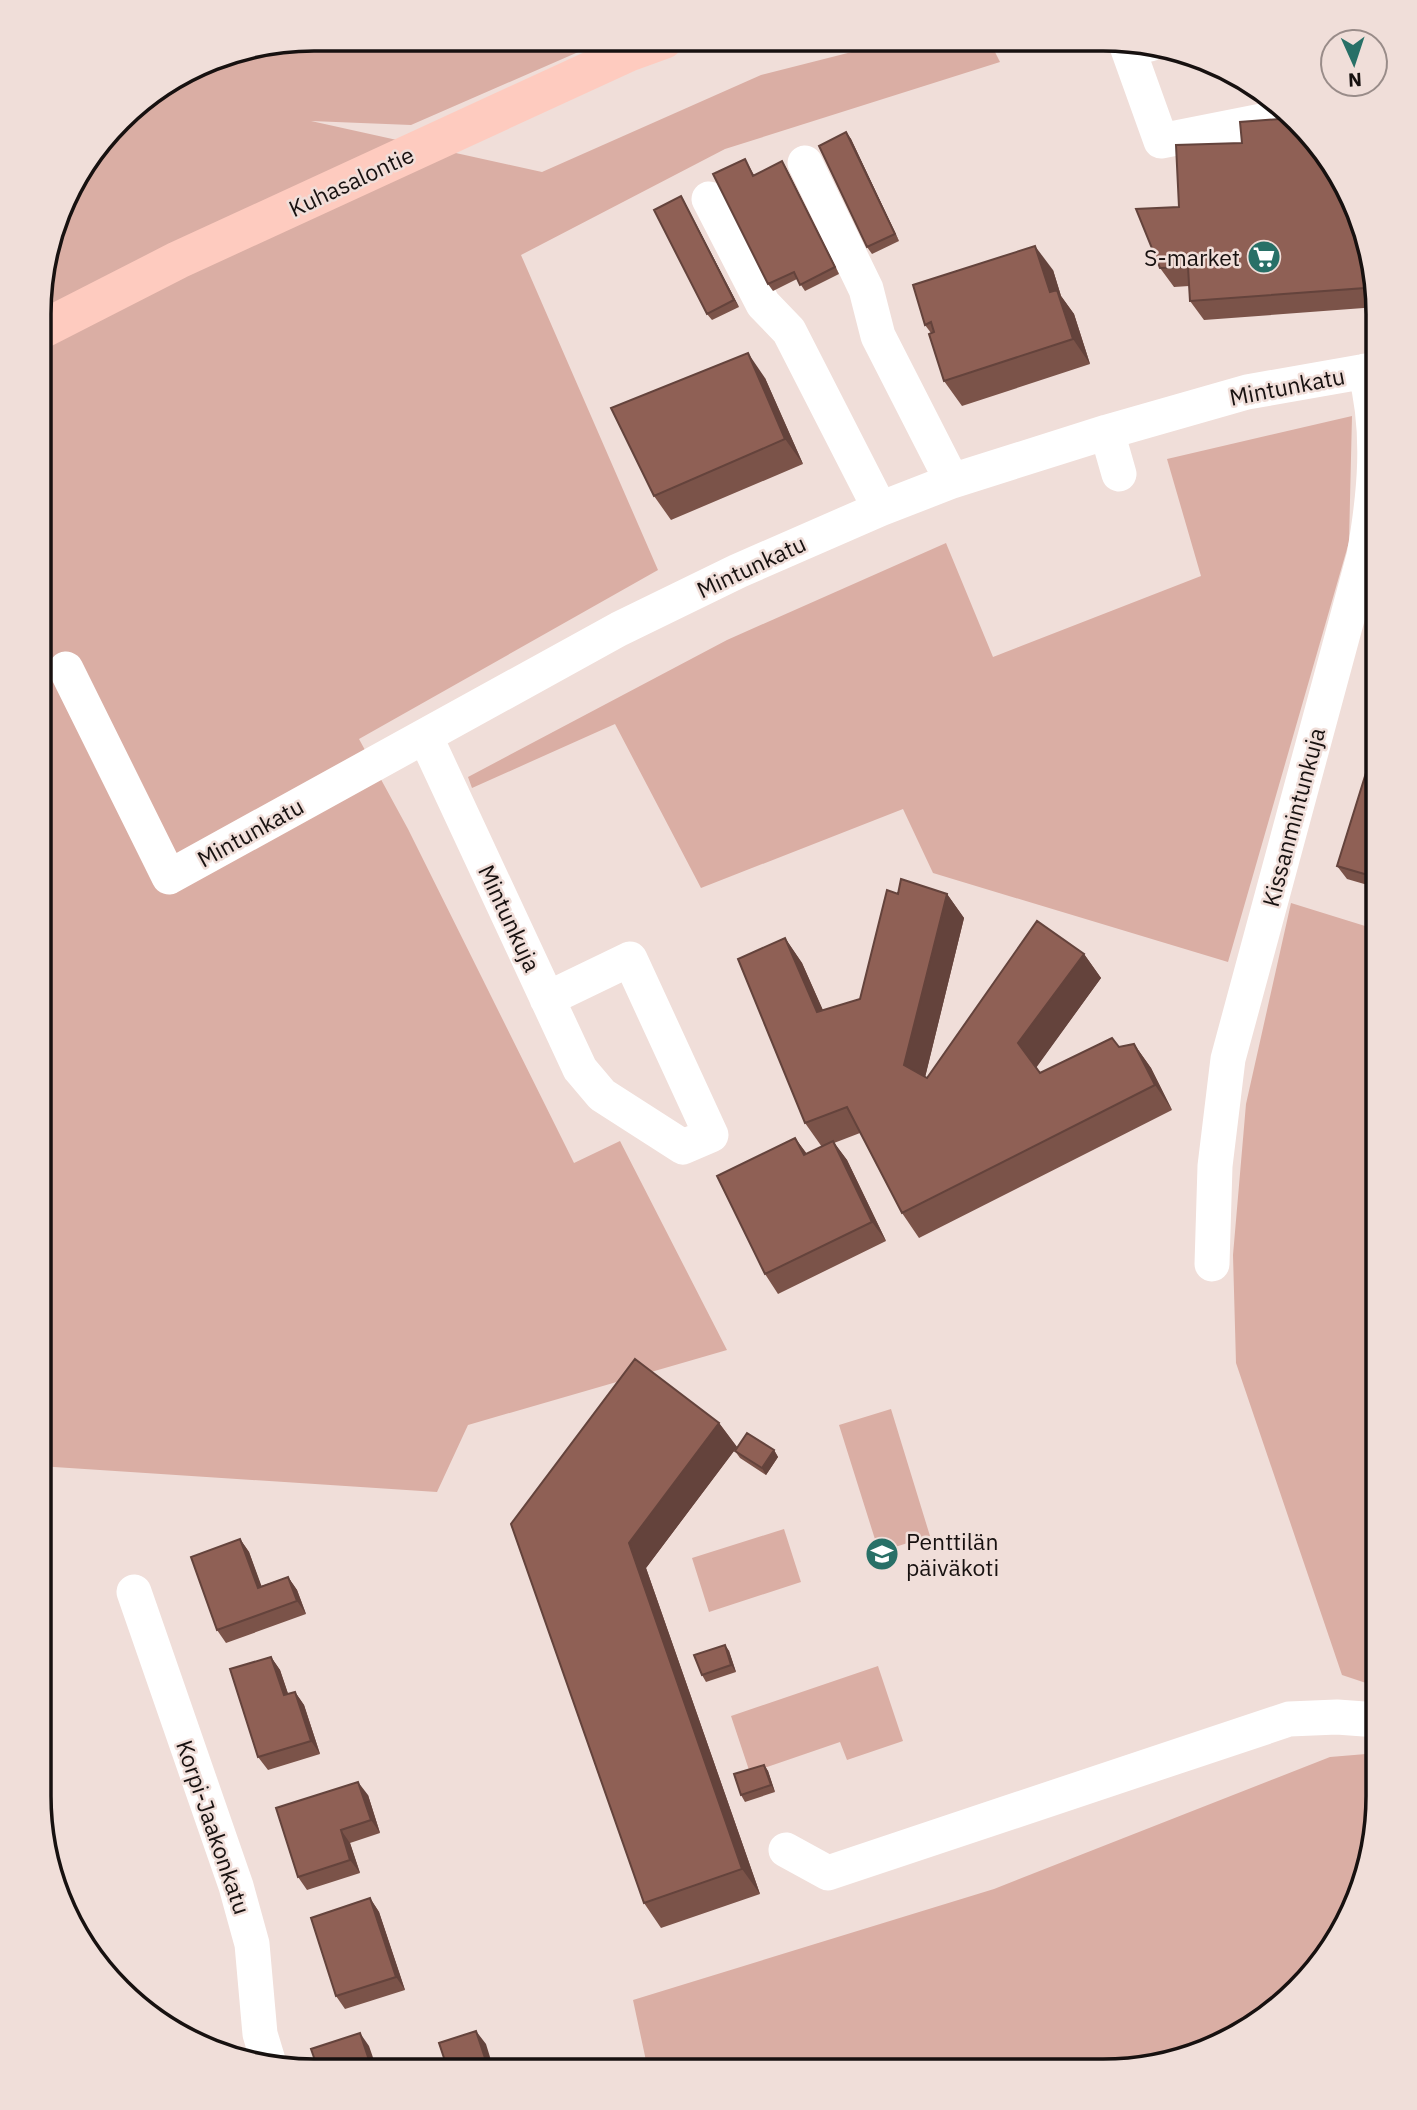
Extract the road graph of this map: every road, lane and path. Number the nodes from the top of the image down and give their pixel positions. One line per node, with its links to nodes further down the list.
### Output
1 (634, 51): 6 (main road, Kuhasalontie)
2 (1129, 52): 3 (street)
3 (1280, 119)
4 (805, 163): 10 (street)
5 (709, 199): 11 (street)
6 (51, 325)
7 (1366, 371): 8 (street, Mintunkatu)
8 (1107, 432): 9 (street); 10 (street, Mintunkatu)
9 (1119, 474)
10 (952, 481): 11 (street, Mintunkatu)
11 (880, 509): 14 (street, Mintunkatu)
12 (1366, 544): 16 (street, Kissanmintunkuja)
13 (66, 668): 14 (street, Mintunkatu)
14 (425, 736): 15 (street, Mintunkuja)
15 (547, 999): 15 (street, Mintunkuja)
16 (1212, 1264)
17 (134, 1592): 20 (street, Korpi-Jaakonkatu)
18 (1366, 1719): 19 (street)
19 (786, 1850)
20 (266, 2055)

